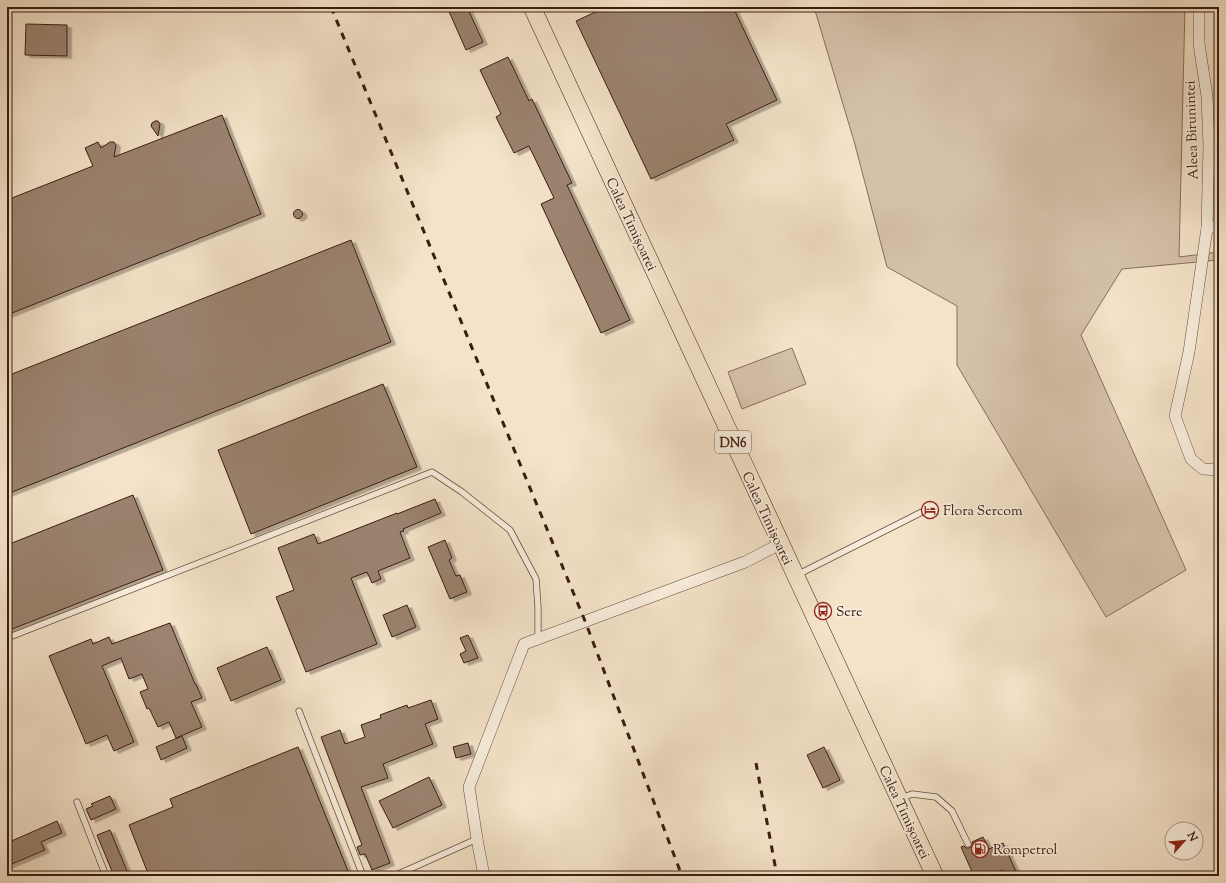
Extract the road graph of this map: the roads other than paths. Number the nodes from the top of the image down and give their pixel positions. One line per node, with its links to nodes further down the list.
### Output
1 (532, 7): 7 (main road, Calea Timișoarei / DN6)
2 (1199, 7): 4 (street, Aleea Birunintei)
3 (1219, 226): 4 (street)
4 (1207, 228): 5 (street, Aleea Birunintei)
5 (1219, 470)
6 (922, 512): 8 (lane)
7 (780, 544): 8 (main road, Calea Timișoarei / DN6); 10 (street)
8 (795, 575): 12 (main road, Calea Timișoarei / DN6)
9 (7, 638): 10 (lane)
10 (538, 638): 14 (street)
11 (299, 711): 17 (lane)
12 (899, 799): 15 (lane); 20 (main road, Calea Timișoarei / DN6)
13 (76, 802): 16 (lane)
14 (477, 839): 18 (lane); 19 (street)
15 (968, 844)
16 (106, 876)
17 (363, 876)
18 (394, 876)
19 (484, 876)
20 (935, 876)

